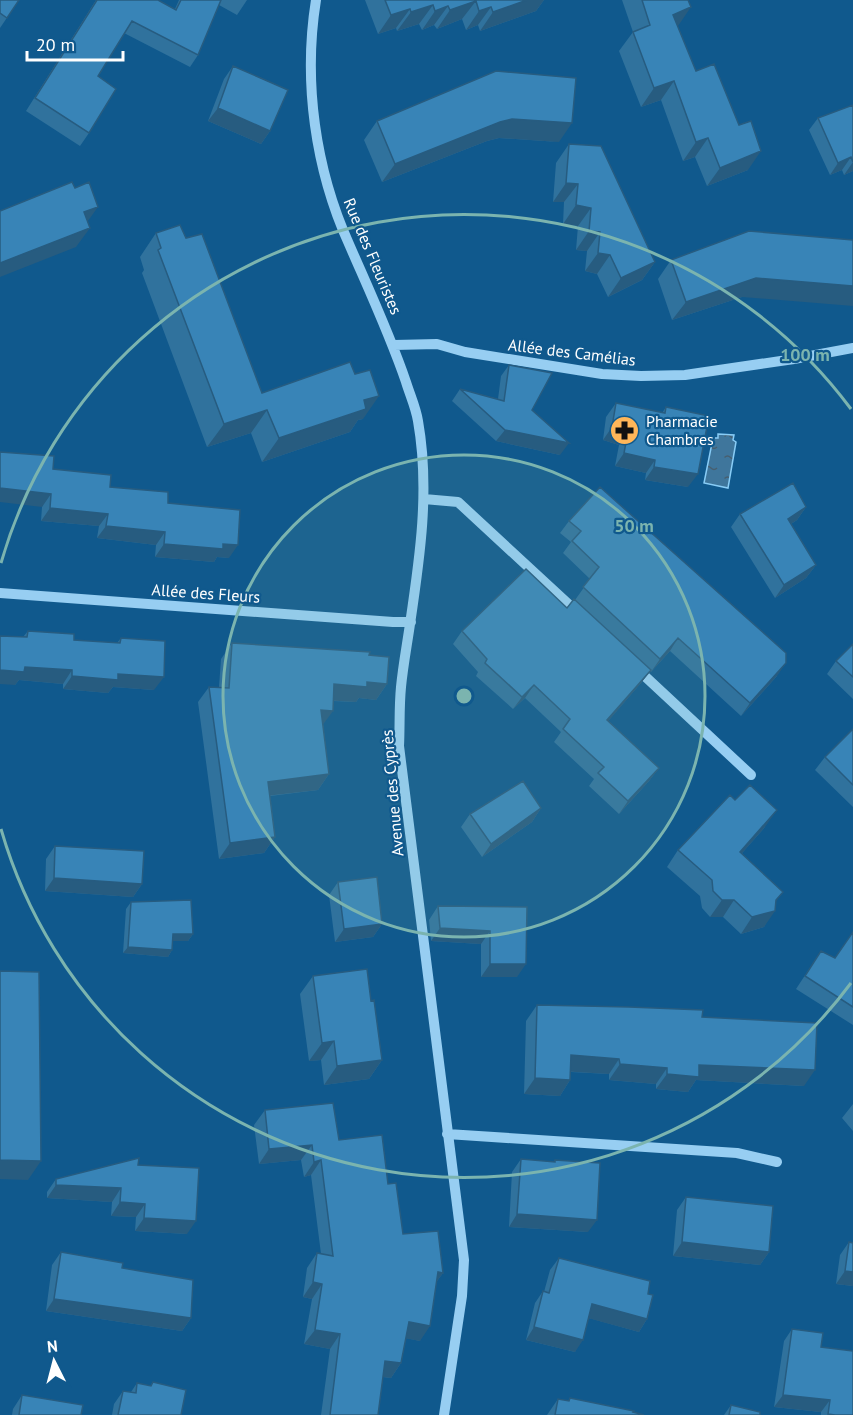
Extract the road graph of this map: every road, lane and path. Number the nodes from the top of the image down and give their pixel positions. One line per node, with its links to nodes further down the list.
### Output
1 (316, 0): 2 (street, Rue des Fleuristes)
2 (394, 345): 3 (street, Allée des Camélias); 4 (street, Avenue des Cyprès)
3 (853, 348)
4 (424, 499): 6 (street, Avenue des Cyprès); 7 (street)
5 (0, 593): 6 (street, Allée des Fleurs)
6 (411, 622): 10 (street, Avenue des Cyprès)
7 (587, 622)
8 (630, 662): 9 (street)
9 (751, 775)
10 (447, 1134): 11 (street); 12 (street, Avenue des Cyprès)
11 (777, 1162)
12 (444, 1415)

